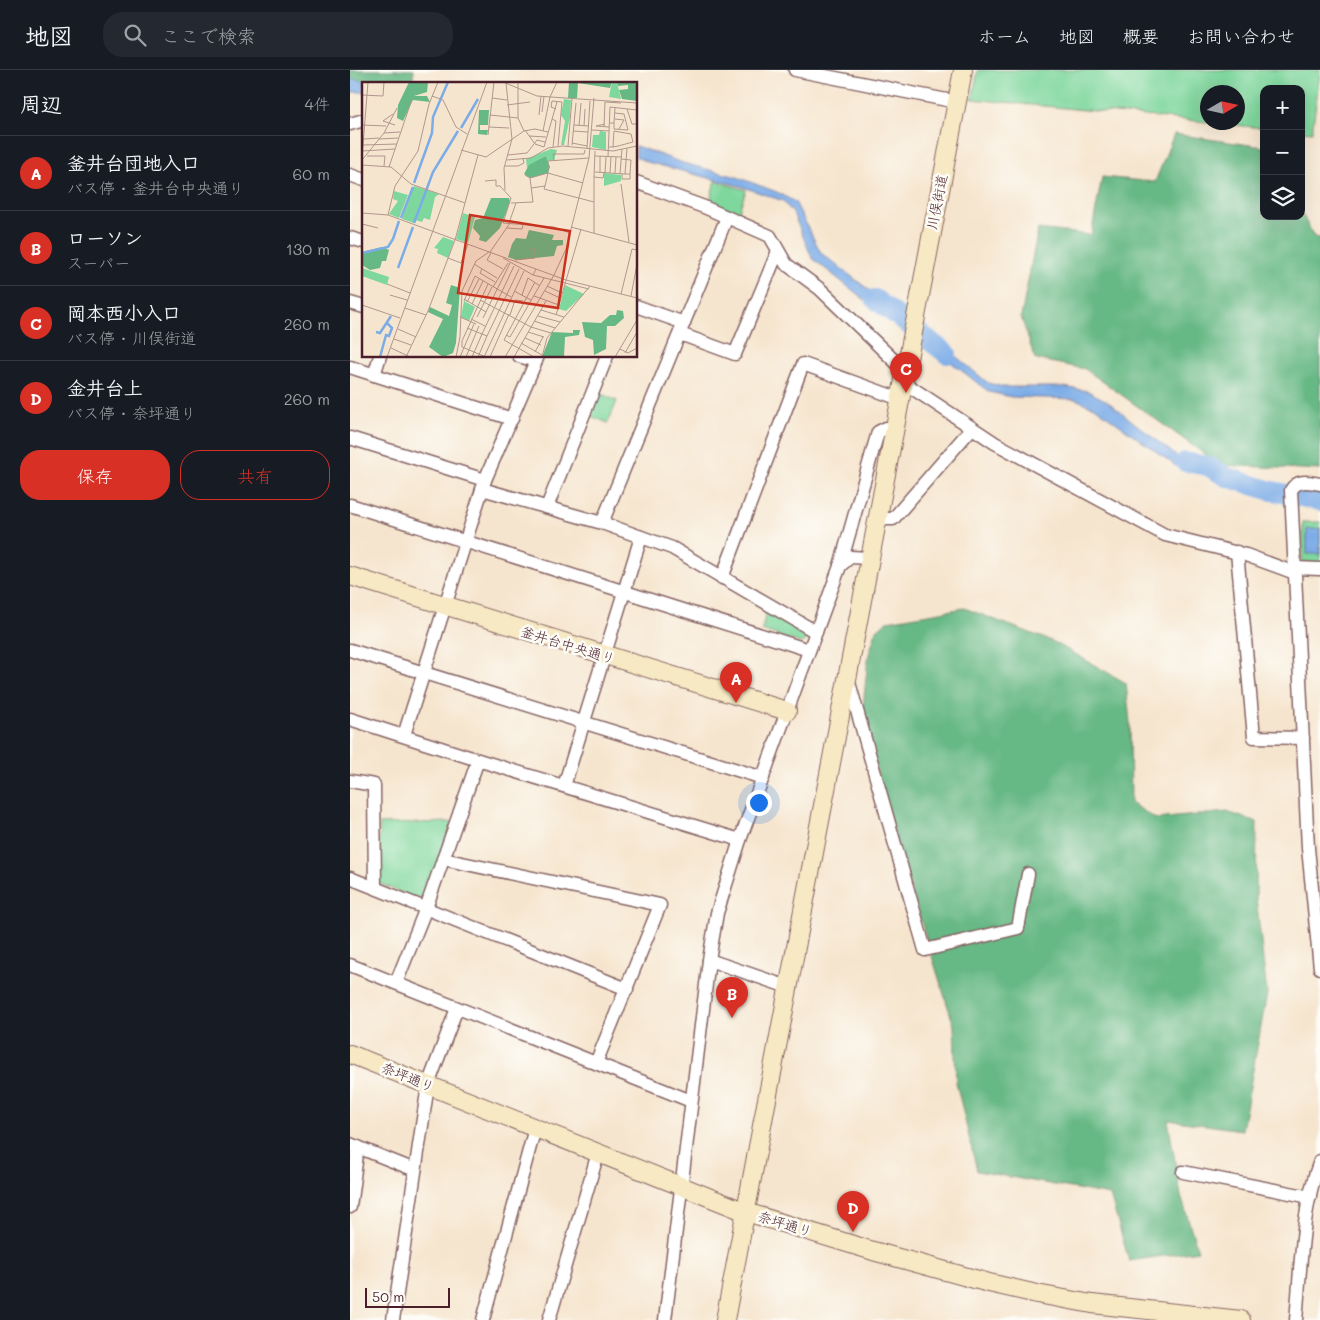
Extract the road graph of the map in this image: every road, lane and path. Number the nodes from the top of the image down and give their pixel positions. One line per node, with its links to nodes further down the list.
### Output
1 (795, 70): 3 (street)
2 (963, 70): 3 (street, 川俣街道)
3 (957, 102): 16 (street, 川俣街道)
4 (350, 175): 5 (street)
5 (362, 179)
6 (638, 183): 7 (street)
7 (728, 218): 8 (street); 10 (street)
8 (778, 250): 10 (street); 16 (street)
9 (638, 307): 10 (street)
10 (682, 328): 26 (street)
11 (379, 358): 15 (street)
12 (606, 358): 24 (street)
13 (537, 359): 17 (street)
14 (350, 367): 15 (street)
15 (374, 375): 17 (street)
16 (903, 384): 18 (street, 川俣街道); 19 (street); 35 (street)
17 (512, 419): 21 (street)
18 (894, 428): 25 (street, 川俣街道); 31 (street)
19 (972, 428): 25 (street); 29 (street)
20 (350, 438): 21 (street)
21 (483, 484): 24 (street); 28 (street)
22 (1320, 484): 33 (street)
23 (350, 505): 28 (street)
24 (547, 507): 26 (street)
25 (877, 519): 30 (street, 川俣街道)
26 (602, 523): 27 (street)
27 (641, 537): 35 (street); 36 (street)
28 (465, 541): 36 (street); 37 (street)
29 (1237, 552): 33 (street); 48 (street)
30 (869, 558): 31 (street); 43 (street, 川俣街道)
31 (840, 566): 38 (street)
32 (1320, 569): 33 (street)
33 (1295, 571): 48 (street)
34 (350, 576): 37 (street, 釜井台中央通り)
35 (722, 578): 38 (street)
36 (624, 592): 40 (street); 41 (street)
37 (445, 606): 41 (street, 釜井台中央通り); 42 (street)
38 (816, 632): 40 (street)
39 (350, 650): 42 (street)
40 (809, 650): 44 (street)
41 (604, 656): 44 (street, 釜井台中央通り); 46 (street)
42 (424, 673): 46 (street); 47 (street)
43 (847, 674): 55 (street); 64 (street, 川俣街道)
44 (787, 711): 50 (street)
45 (350, 719): 47 (street)
46 (583, 722): 50 (street); 52 (street)
47 (404, 735): 49 (street)
48 (1303, 738): 59 (street)
49 (478, 760): 52 (street); 54 (street)
50 (762, 778): 53 (street)
51 (350, 781): 57 (street)
52 (564, 786): 53 (street)
53 (740, 840): 60 (street)
54 (443, 859): 58 (street); 65 (street)
55 (1028, 874)
56 (350, 878): 57 (street)
57 (375, 888): 58 (street)
58 (426, 908): 63 (street); 65 (street)
59 (1319, 948): 62 (street)
60 (709, 960): 64 (street); 70 (street)
61 (350, 965): 63 (street)
62 (1320, 968)
63 (396, 983): 66 (street)
64 (788, 987): 80 (street, 川俣街道)
65 (628, 988): 68 (street)
66 (457, 1008): 68 (street); 69 (street)
67 (350, 1054): 69 (street, 奈坪通り)
68 (596, 1063): 70 (street)
69 (428, 1085): 71 (street, 奈坪通り); 75 (street)
70 (691, 1102): 77 (street)
71 (535, 1128): 73 (street, 奈坪通り); 82 (street)
72 (354, 1145): 75 (street); 79 (street)
73 (598, 1153): 77 (street, 奈坪通り); 83 (street)
74 (1320, 1161): 78 (street)
75 (415, 1170): 81 (street)
76 (1183, 1172): 78 (street)
77 (681, 1186): 80 (street, 奈坪通り); 84 (street)
78 (1310, 1197): 87 (street)
79 (350, 1207)
80 (746, 1212): 85 (street, 川俣街道); 86 (street, 奈坪通り)
81 (393, 1320)
82 (483, 1320)
83 (549, 1320)
84 (665, 1320)
85 (725, 1320)
86 (1242, 1320)
87 (1296, 1320)

